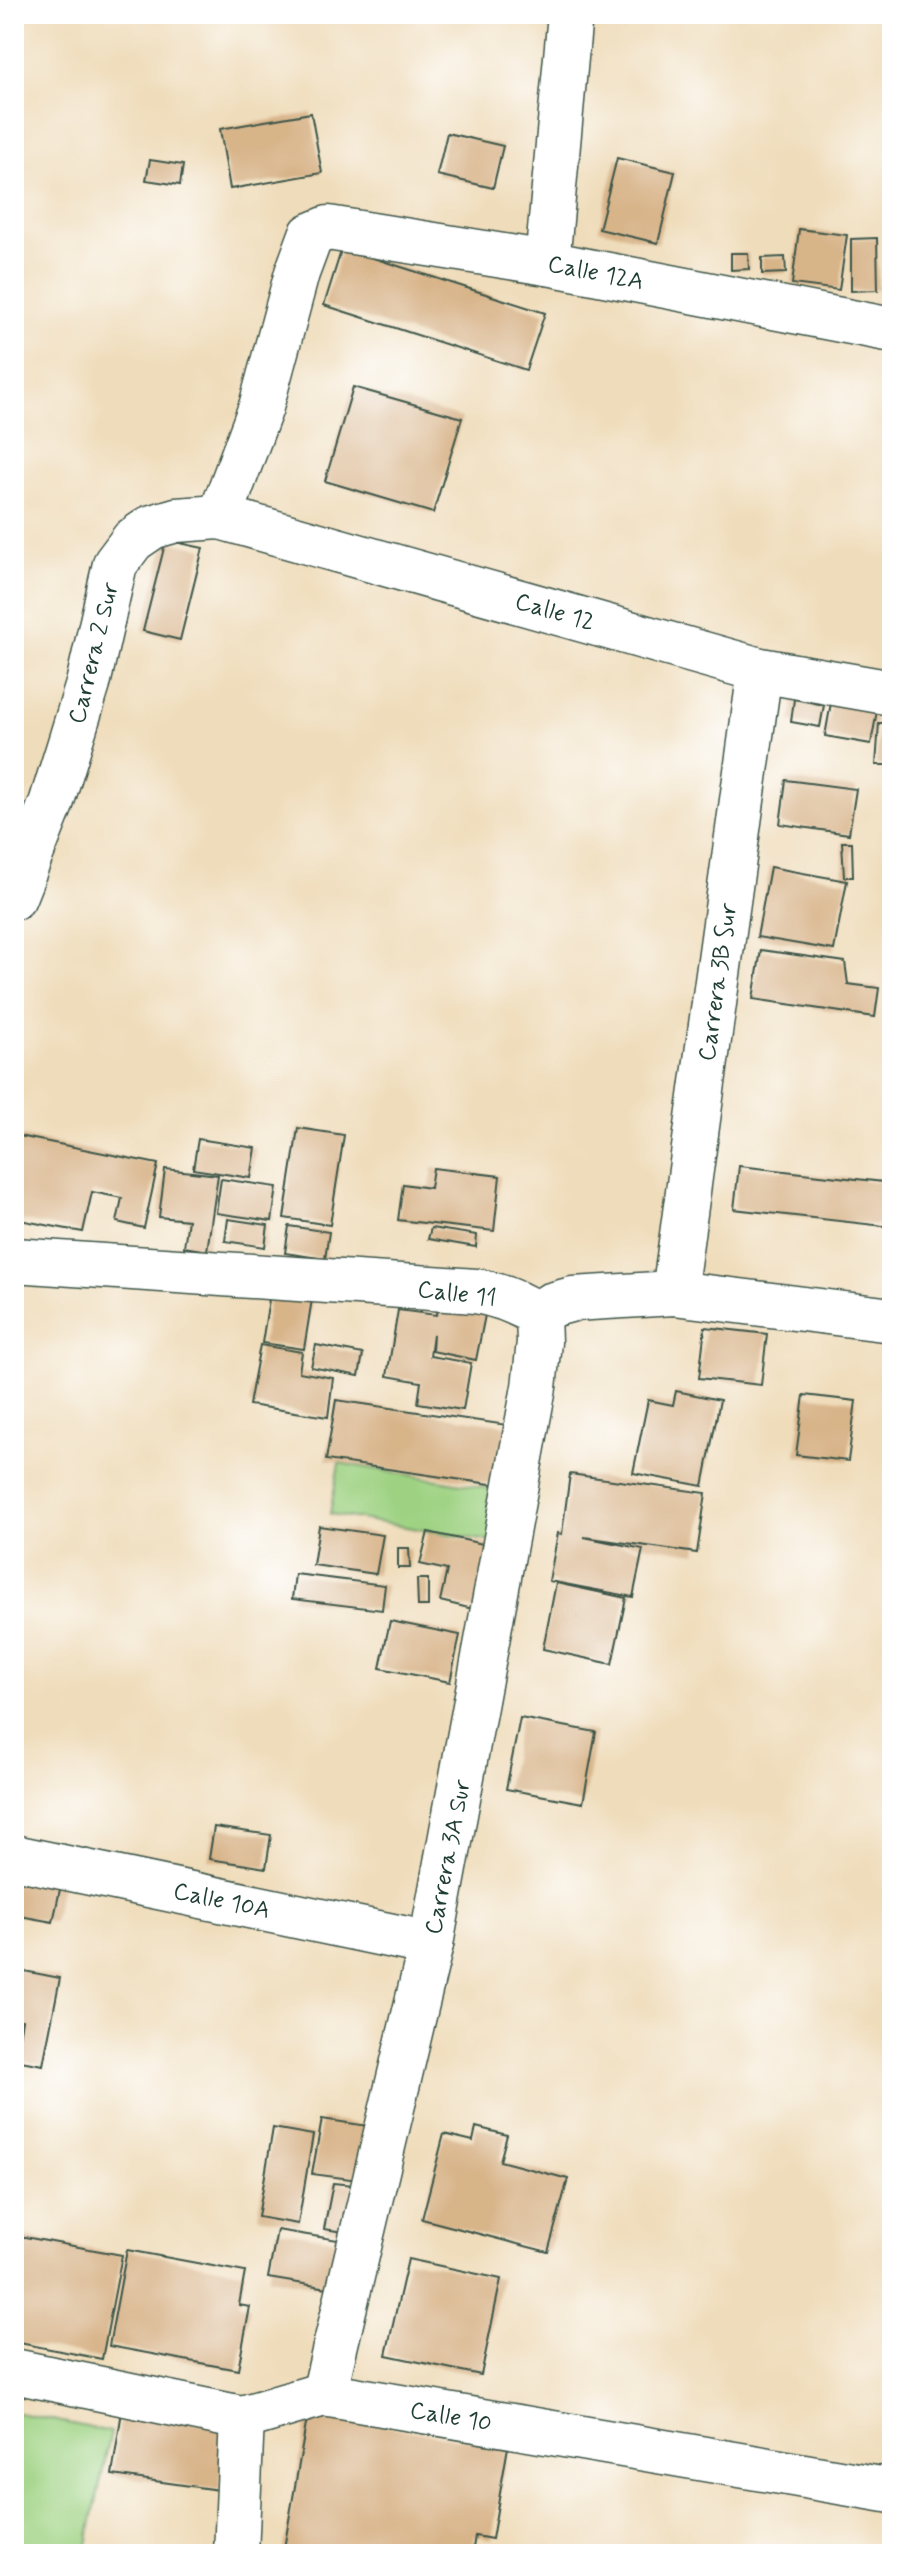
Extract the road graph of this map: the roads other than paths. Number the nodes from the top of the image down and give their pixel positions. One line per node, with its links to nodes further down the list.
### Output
1 (570, 14): 2 (street)
2 (547, 263): 3 (street, Calle 12A); 4 (street, Calle 12A)
3 (892, 330)
4 (220, 517): 5 (street, Calle 12); 7 (street, Carrera 2 Sur)
5 (760, 670): 6 (street, Calle 12); 9 (street, Carrera 3B Sur)
6 (892, 693)
7 (14, 897)
8 (14, 1260): 10 (street, Calle 11)
9 (674, 1293): 10 (street); 11 (street)
10 (538, 1315): 13 (street, Carrera 3A Sur)
11 (892, 1320)
12 (14, 1857): 13 (street, Calle 10A)
13 (431, 1944): 15 (street, Carrera 3A Sur)
14 (14, 2371): 16 (street, Calle 10)
15 (324, 2394): 16 (street, Calle 10); 17 (street, Calle 10)
16 (242, 2418): 18 (street)
17 (892, 2491)
18 (236, 2554)

